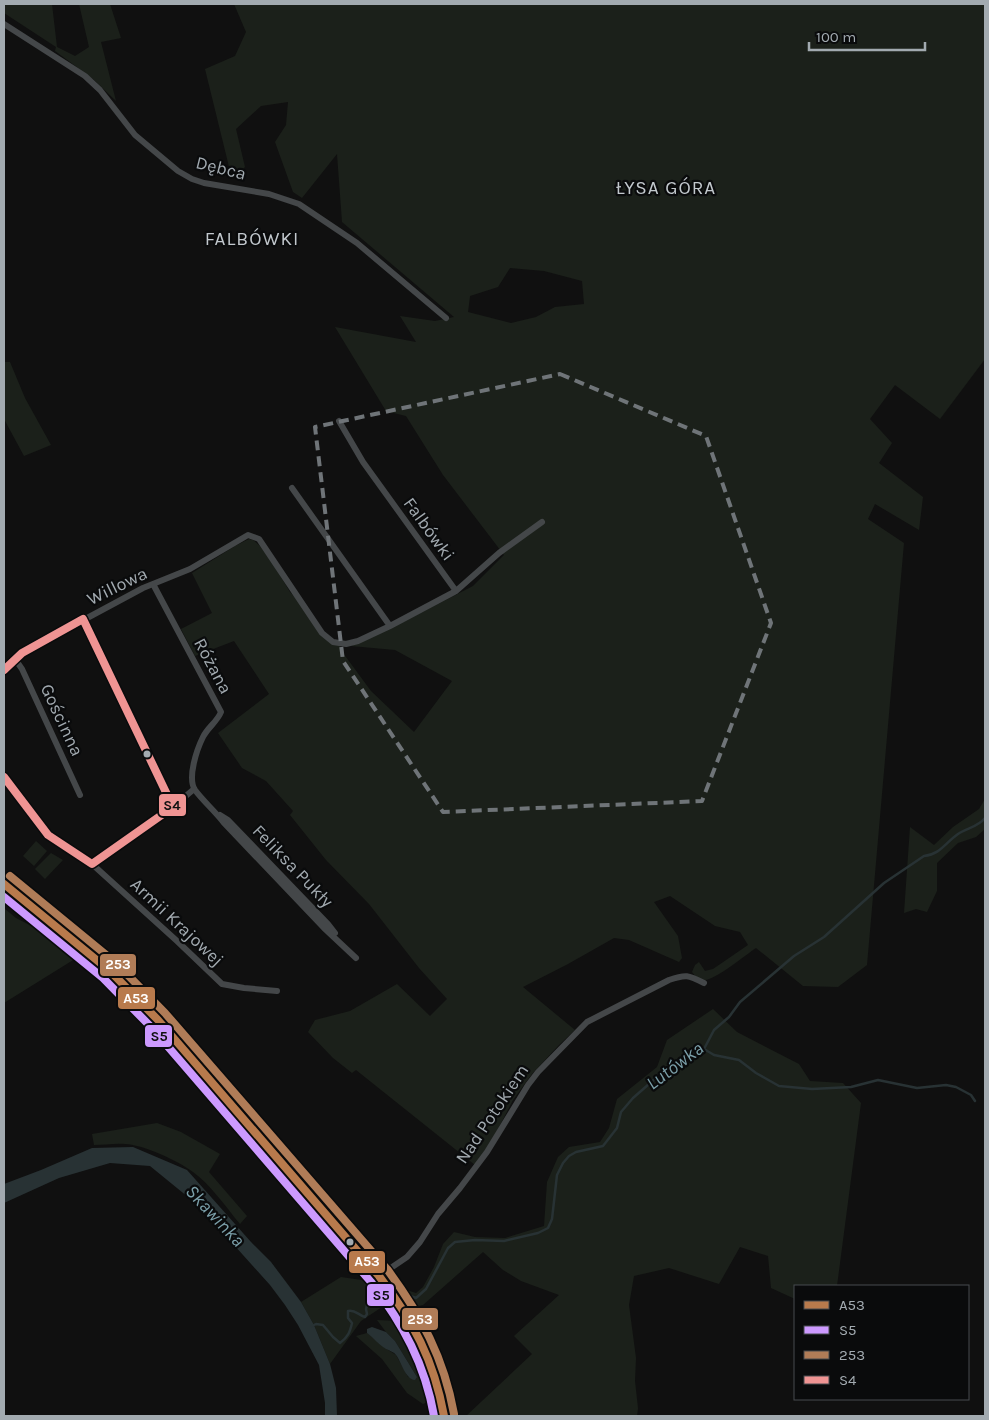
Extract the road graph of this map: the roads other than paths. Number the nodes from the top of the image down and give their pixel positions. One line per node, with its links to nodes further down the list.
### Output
1 (4, 24): 2 (street, Dębca)
2 (446, 318)
3 (339, 421): 7 (street, Falbówki)
4 (292, 488): 9 (street)
5 (542, 522): 7 (street)
6 (153, 584): 8 (street, Willowa); 9 (street, Willowa); 13 (street, Różana)
7 (456, 591): 9 (street)
8 (83, 620): 10 (street, Willowa); 15 (street)
9 (390, 626)
10 (15, 659): 11 (street, Willowa); 14 (street, Gościnna)
11 (4, 670)
12 (4, 777): 16 (street, Armii Krajowej)
13 (194, 789): 15 (street); 18 (street, Feliksa Pukły)
14 (80, 795)
15 (174, 807): 16 (street)
16 (92, 864): 20 (street, Armii Krajowej)
17 (4, 884): 21 (street)
18 (356, 958)
19 (704, 983): 21 (street, Nad Potokiem)
20 (277, 991)
21 (379, 1276): 22 (street)
22 (444, 1416)

